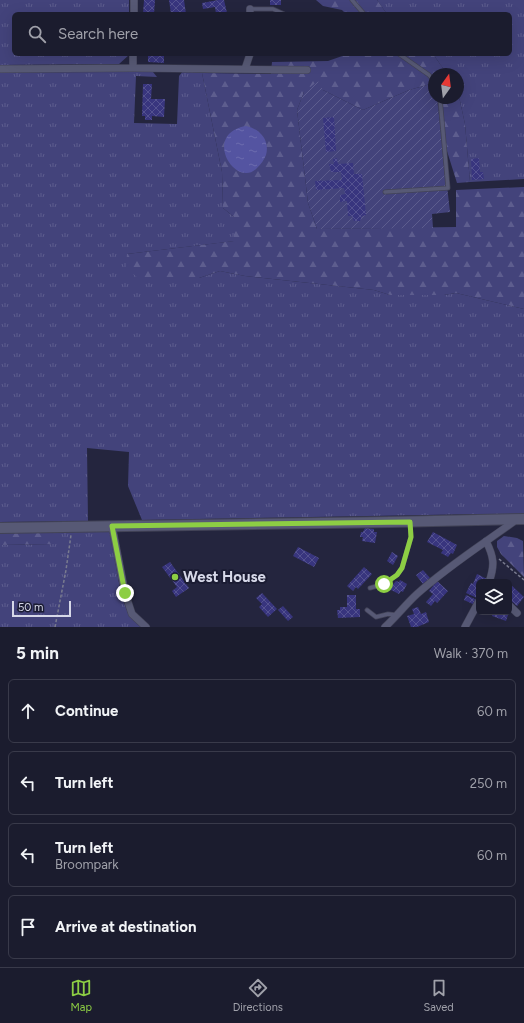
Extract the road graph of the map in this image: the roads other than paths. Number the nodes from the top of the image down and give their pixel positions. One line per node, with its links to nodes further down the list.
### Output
1 (134, 0): 3 (street)
2 (352, 0): 6 (lane)
3 (134, 12)
4 (250, 12): 5 (lane)
5 (278, 12)
6 (362, 12)
7 (133, 56): 10 (street)
8 (249, 56): 12 (street)
9 (402, 56): 14 (lane)
10 (133, 68): 11 (street); 12 (street)
11 (0, 69)
12 (245, 69): 13 (street)
13 (307, 70)
14 (428, 74)
15 (441, 104): 16 (lane)
16 (385, 192)
17 (520, 519): 18 (main road); 21 (street)
18 (410, 522): 19 (main road); 23 (lane)
19 (112, 526): 20 (main road); 29 (street)
20 (0, 528)
21 (486, 541): 22 (street); 28 (street)
22 (490, 579)
23 (370, 588)
24 (476, 607): 31 (street)
25 (512, 608): 27 (street)
26 (367, 610): 28 (lane)
27 (517, 612)
28 (398, 616): 30 (street)
29 (146, 627)
30 (385, 627)
31 (465, 627)

